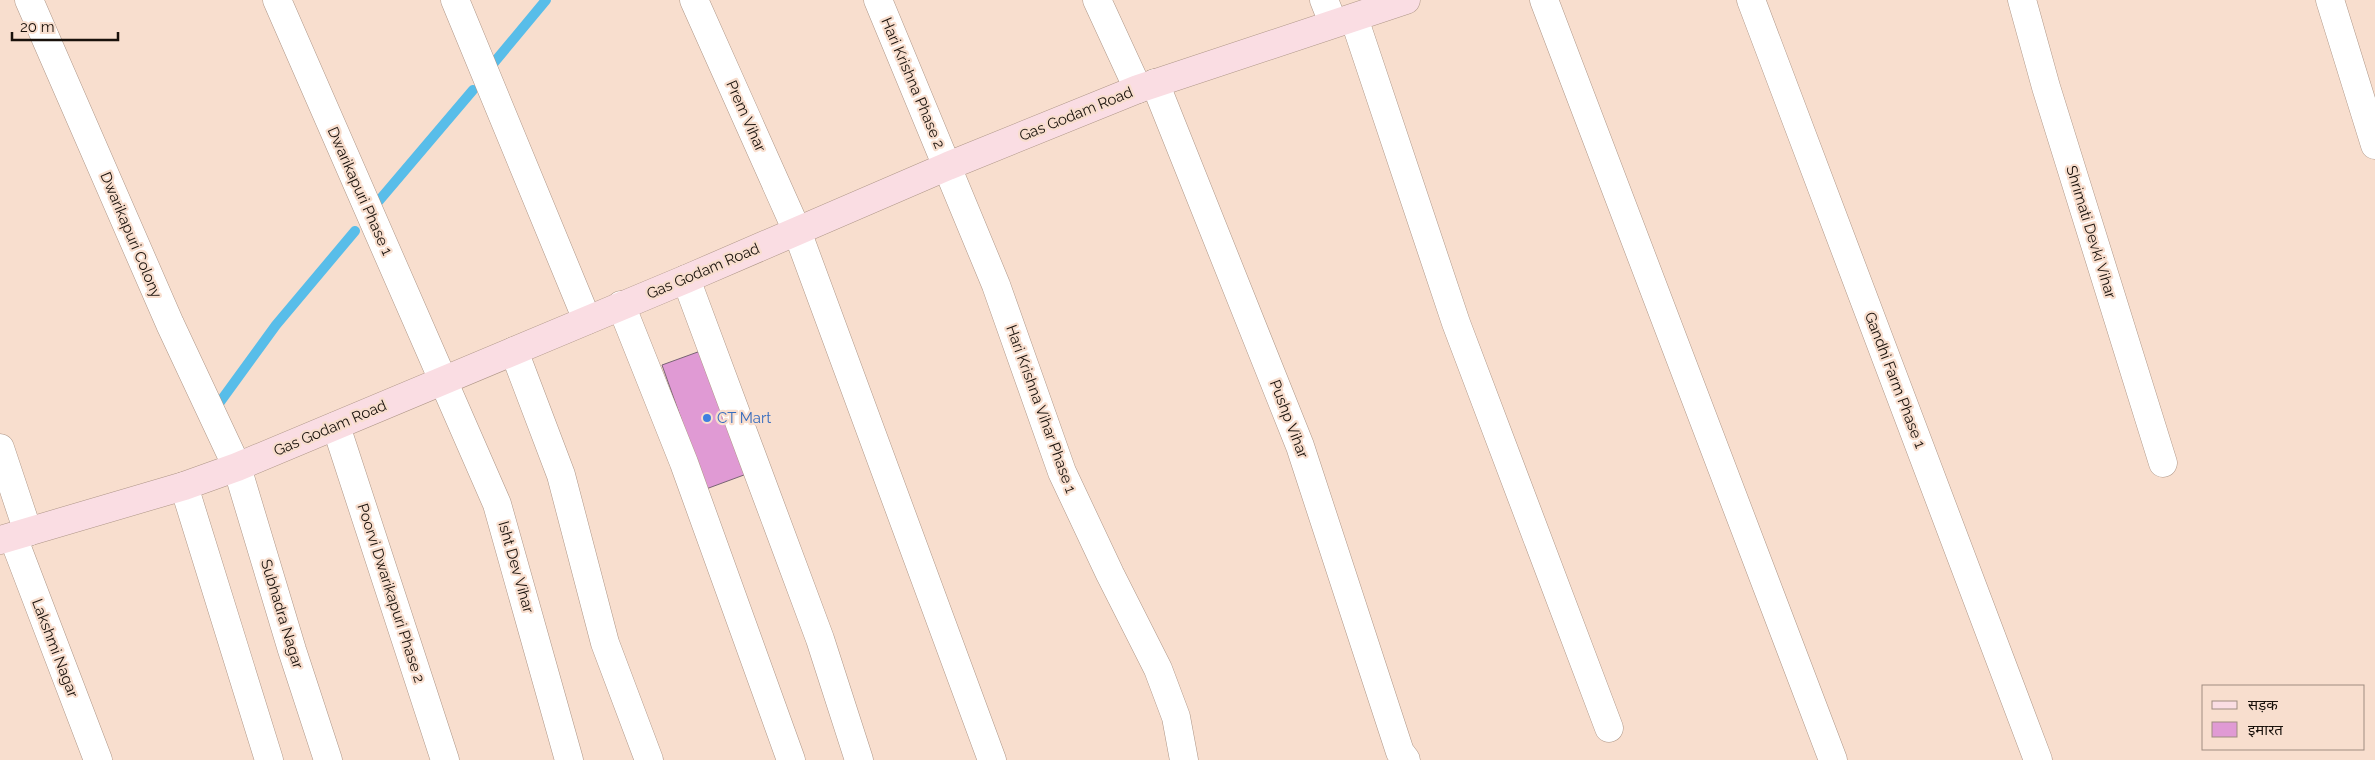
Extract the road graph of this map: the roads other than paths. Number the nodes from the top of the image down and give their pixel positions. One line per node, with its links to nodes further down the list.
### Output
1 (29, 0): 25 (street, Dwarikapuri Colony)
2 (277, 0): 21 (street, Dwarikapuri Phase 1)
3 (455, 0): 19 (street)
4 (694, 0): 16 (street, Prem Vihar)
5 (878, 0): 15 (street, Hari Krishna Phase 2)
6 (1097, 0): 13 (street, Pushp Vihar)
7 (1406, 0): 12 (main road, Gas Godam Road)
8 (1544, 0): 40 (street)
9 (1751, 0): 41 (street, Gandhi Farm Phase 1)
10 (2022, 0): 24 (street, Shrimati Devki Vihar)
11 (2330, 0): 14 (street)
12 (1337, 14): 13 (main road, Gas Godam Road); 28 (street)
13 (1146, 86): 15 (main road, Gas Godam Road); 39 (street, Pushp Vihar)
14 (2375, 145)
15 (948, 166): 16 (main road, Gas Godam Road); 38 (street, Hari Krishna Vihar Phase 1)
16 (797, 232): 17 (main road, Gas Godam Road); 37 (street, Prem Vihar)
17 (686, 279): 18 (main road, Gas Godam Road); 36 (street)
18 (621, 305): 19 (main road, Gas Godam Road); 35 (street)
19 (587, 320): 20 (main road, Gas Godam Road)
20 (514, 351): 21 (main road, Gas Godam Road); 34 (street)
21 (443, 381): 22 (main road, Gas Godam Road); 33 (street, Isht Dev Vihar)
22 (336, 426): 25 (main road, Gas Godam Road); 32 (street, Poorvi Dwarikapuri Phase 2)
23 (0, 448): 27 (street, Lakshmi Nagar)
24 (2163, 463)
25 (237, 467): 26 (main road, Gas Godam Road); 31 (street, Subhadra Nagar)
26 (184, 486): 27 (main road, Gas Godam Road); 30 (street)
27 (14, 536): 29 (street, Lakshmi Nagar)
28 (1609, 728)
29 (98, 760)
30 (269, 760)
31 (328, 760)
32 (445, 760)
33 (569, 760)
34 (649, 760)
35 (791, 760)
36 (859, 760)
37 (992, 760)
38 (1184, 760)
39 (1406, 760)
40 (1833, 760)
41 (2038, 760)

